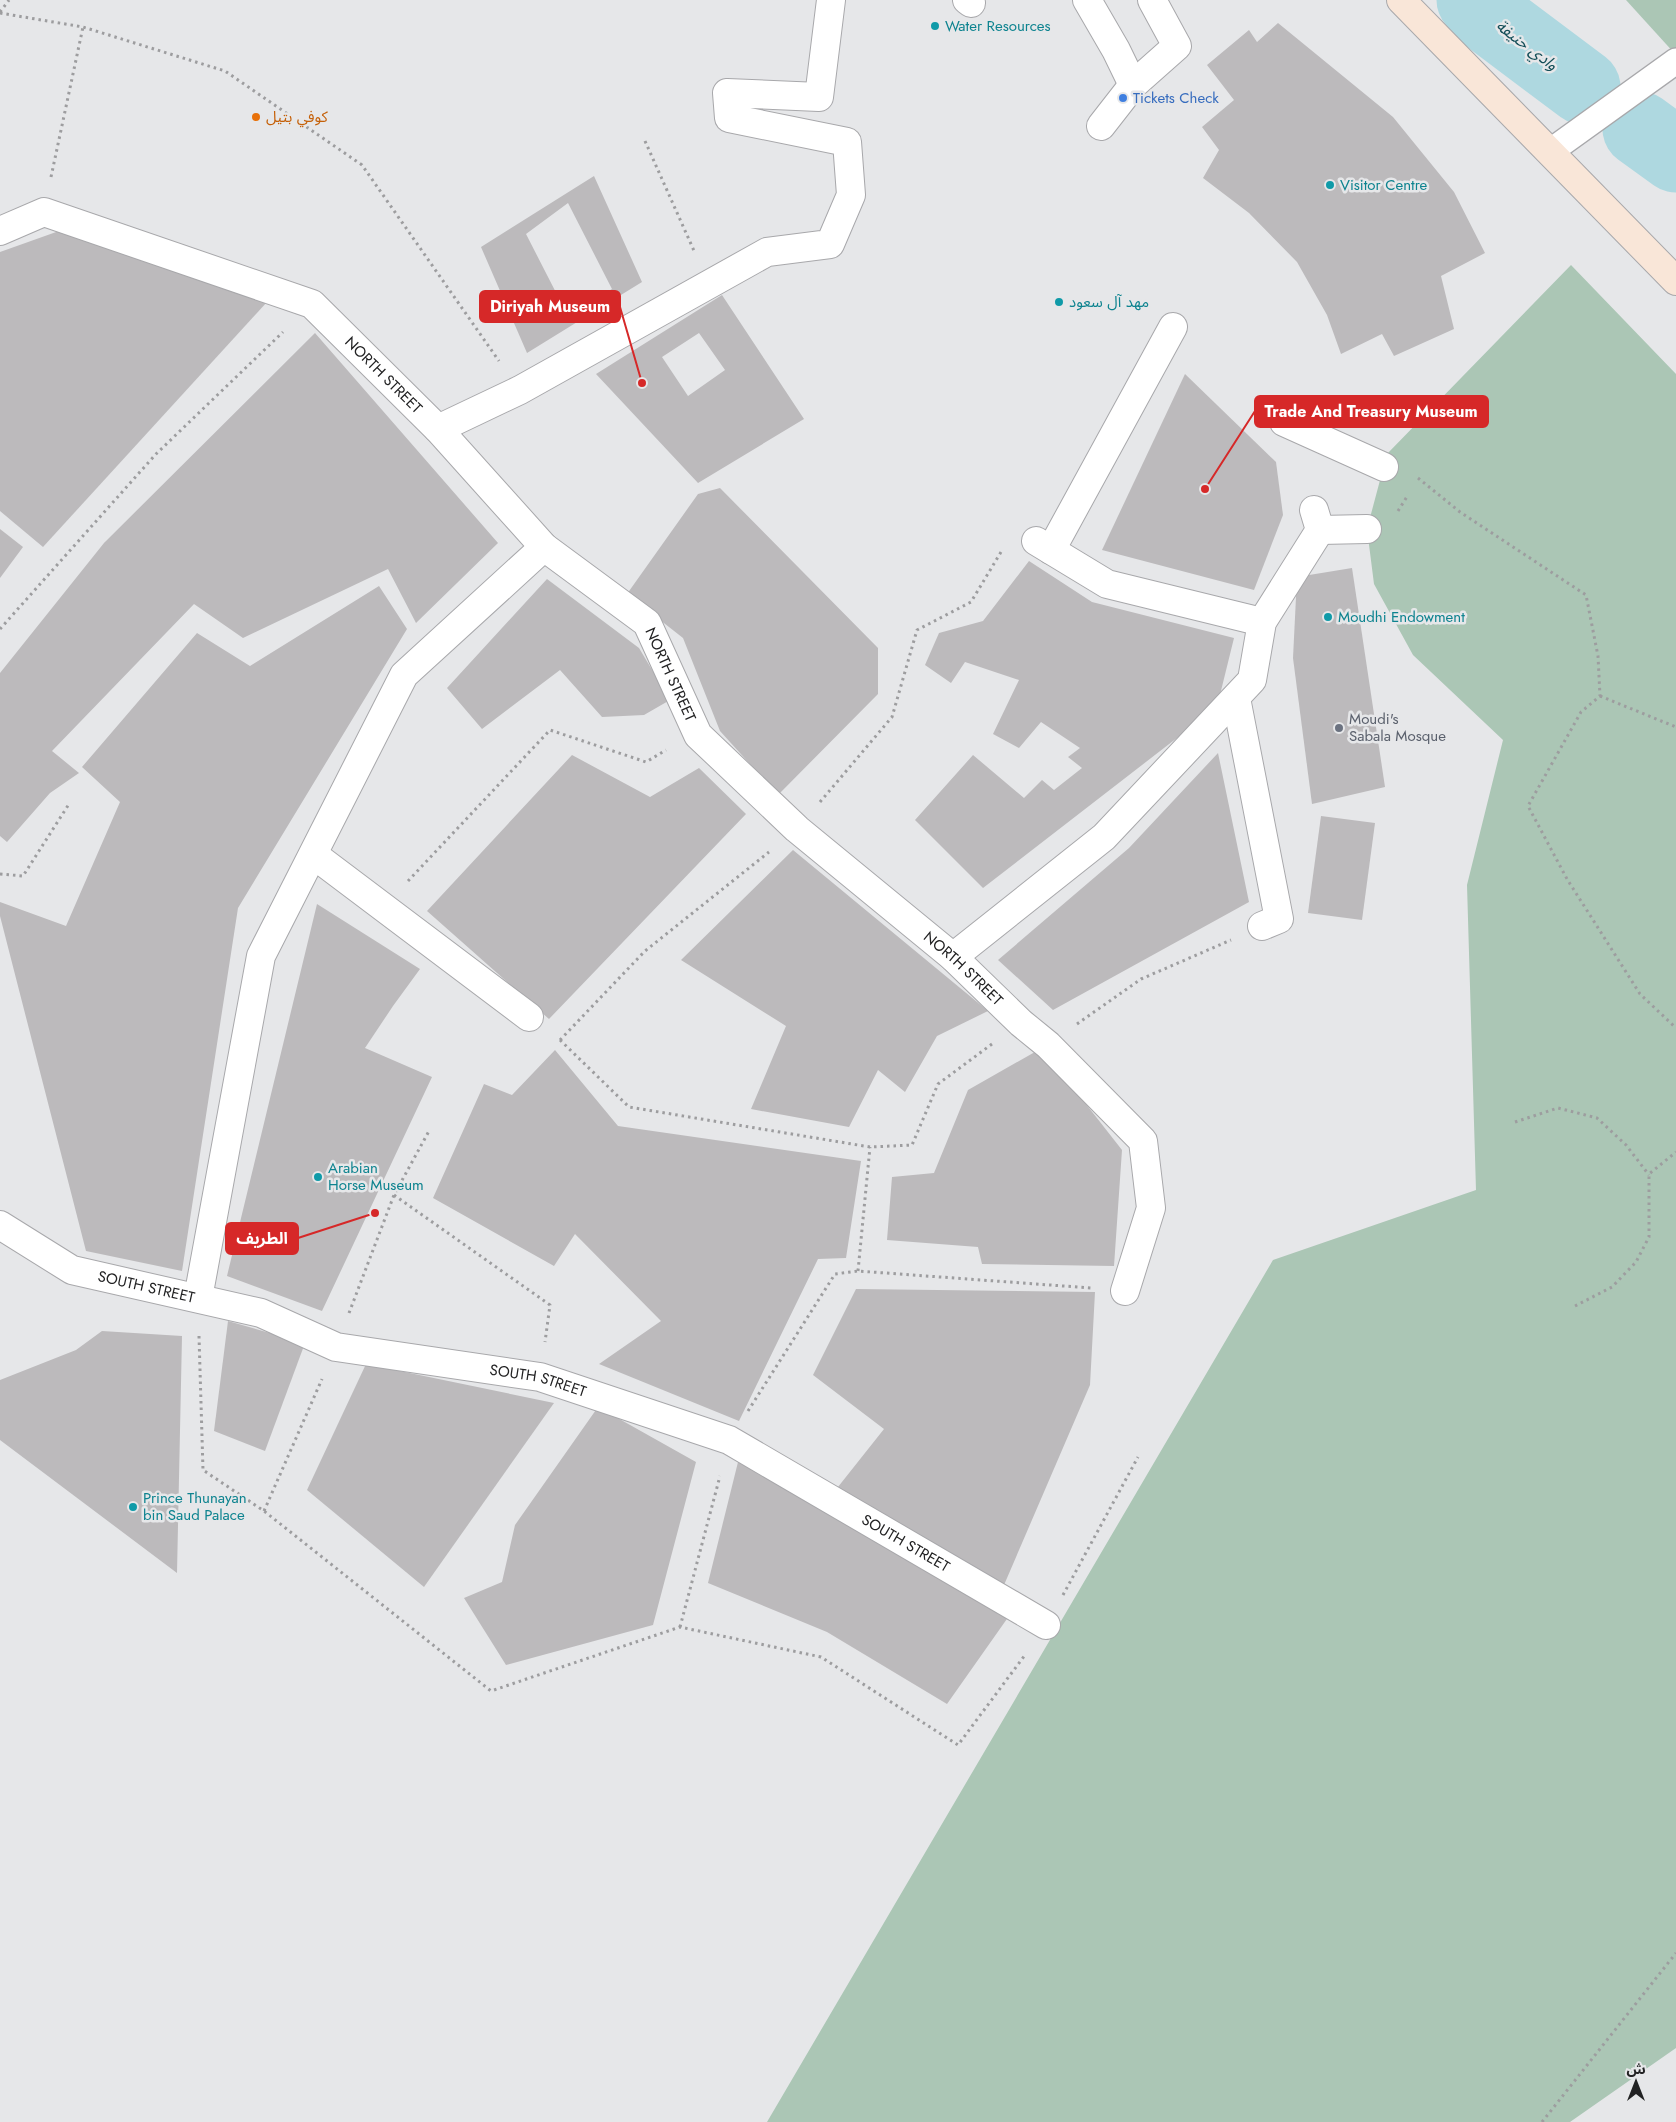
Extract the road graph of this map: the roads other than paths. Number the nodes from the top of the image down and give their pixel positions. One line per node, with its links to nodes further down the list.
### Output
1 (832, 0): 13 (street)
2 (1087, 0): 6 (street)
3 (1152, 0): 6 (street)
4 (1401, 0): 8 (main road)
5 (1676, 61): 8 (lane)
6 (1133, 85): 7 (street)
7 (1101, 126)
8 (1551, 151): 10 (main road)
9 (0, 231): 13 (street, NORTH STREET)
10 (1676, 281)
11 (1173, 327): 17 (street)
12 (1284, 422): 14 (street)
13 (438, 429): 16 (street, NORTH STREET)
14 (1384, 466)
15 (1367, 529): 17 (street)
16 (544, 547): 19 (street); 21 (street, NORTH STREET)
17 (1262, 622): 18 (street)
18 (1236, 698): 20 (street); 21 (street)
19 (314, 855): 22 (street); 25 (street)
20 (1262, 926)
21 (953, 957): 24 (street, NORTH STREET)
22 (529, 1017)
23 (0, 1224): 25 (street, SOUTH STREET)
24 (1125, 1291)
25 (198, 1298): 26 (street, SOUTH STREET)
26 (1046, 1625)

